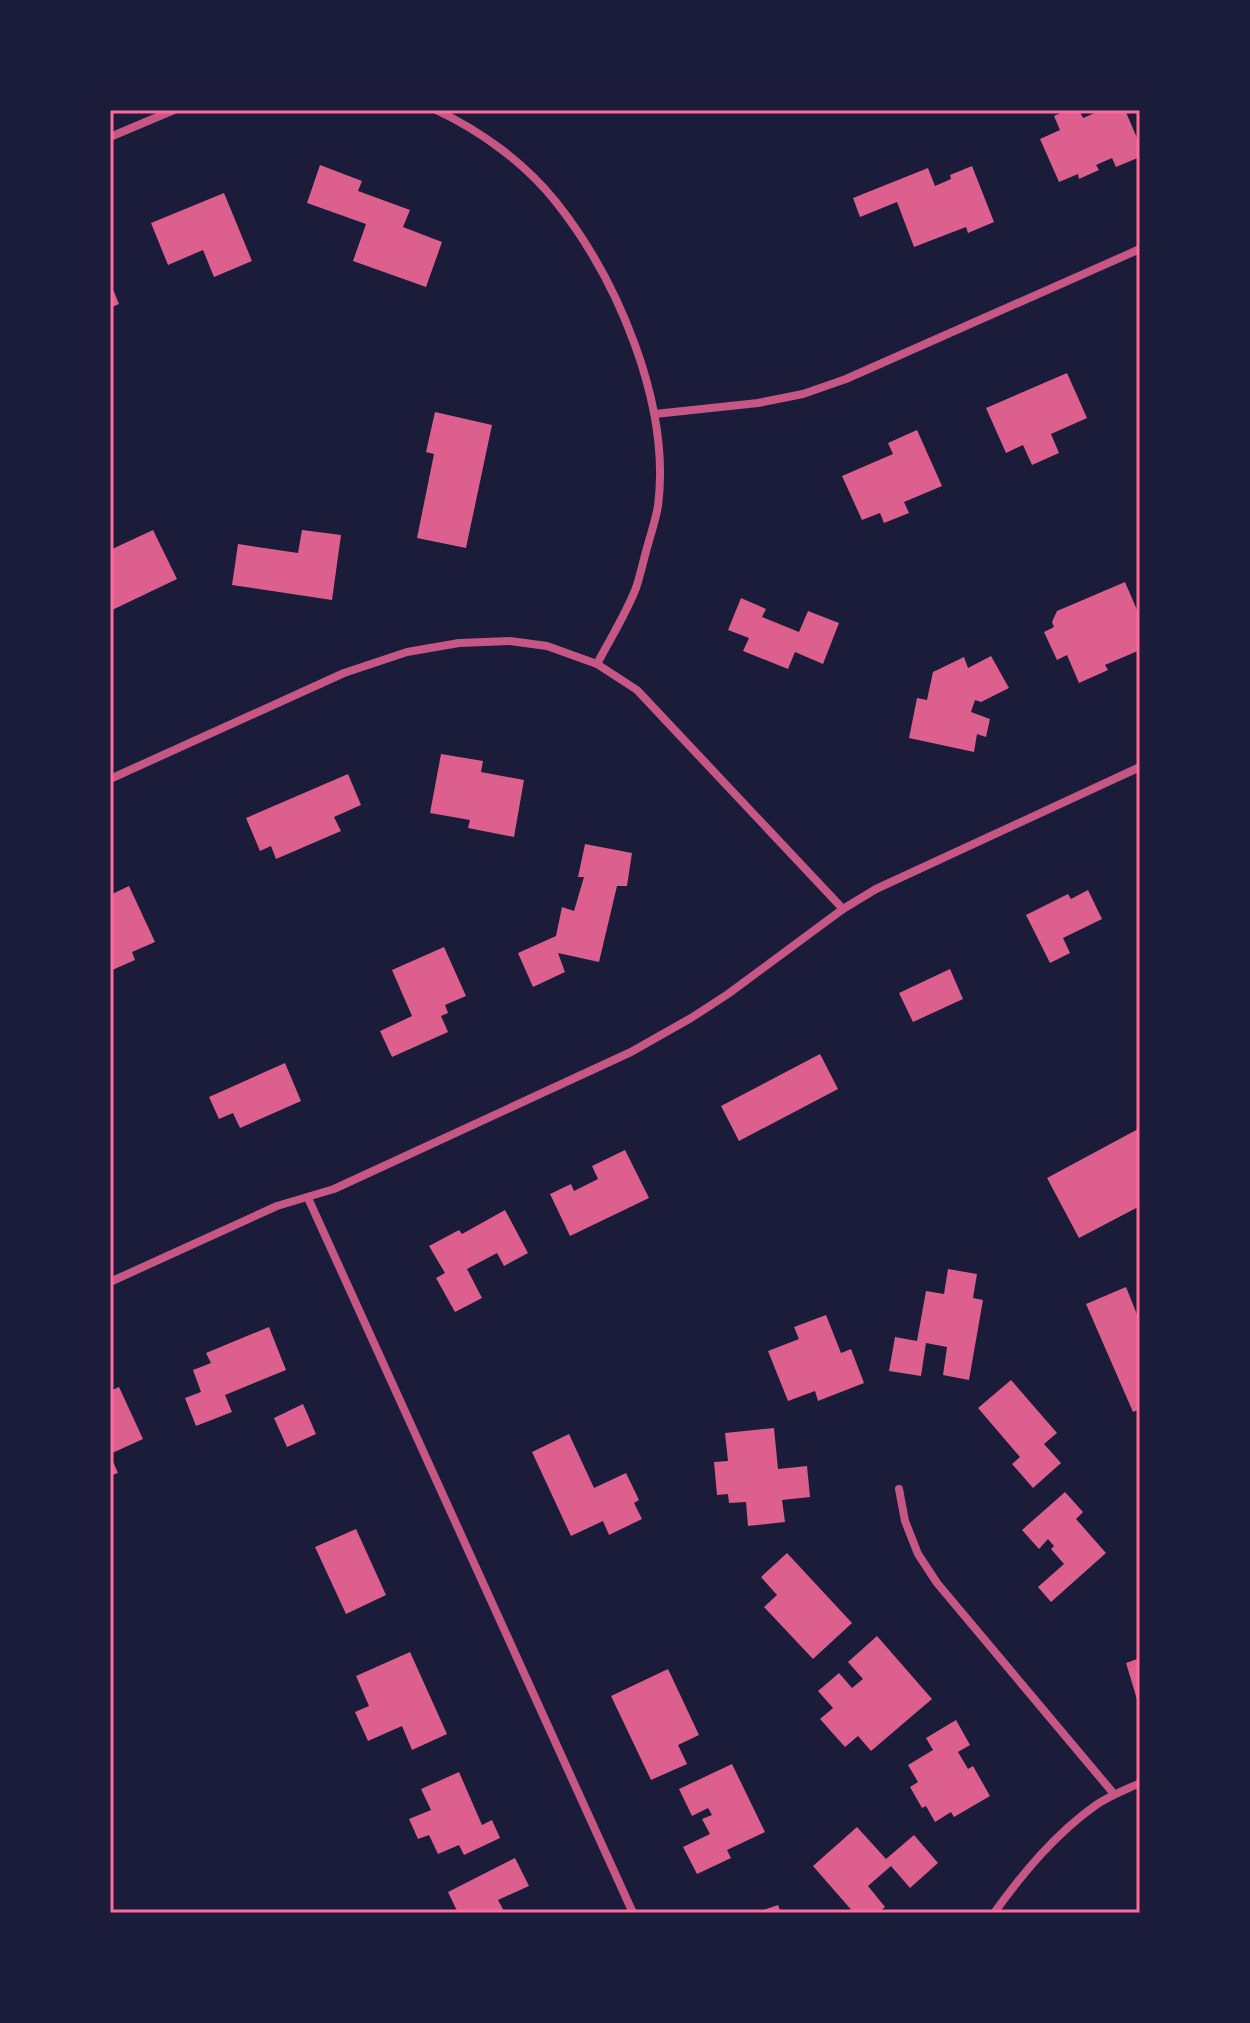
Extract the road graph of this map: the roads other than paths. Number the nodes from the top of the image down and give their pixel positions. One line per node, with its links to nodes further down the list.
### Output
1 (174, 110): 5 (street)
2 (436, 110): 4 (street)
3 (467, 110): 4 (street)
4 (460, 122): 7 (street)
5 (110, 137)
6 (1140, 249): 7 (street)
7 (655, 414): 8 (street)
8 (597, 664): 10 (street); 11 (street)
9 (1140, 767): 11 (street)
10 (110, 779)
11 (843, 909): 12 (street)
12 (308, 1198): 13 (street); 17 (street)
13 (110, 1282)
14 (899, 1489): 16 (street)
15 (1140, 1783): 16 (street)
16 (1114, 1794): 18 (street)
17 (633, 1913)
18 (994, 1913)

